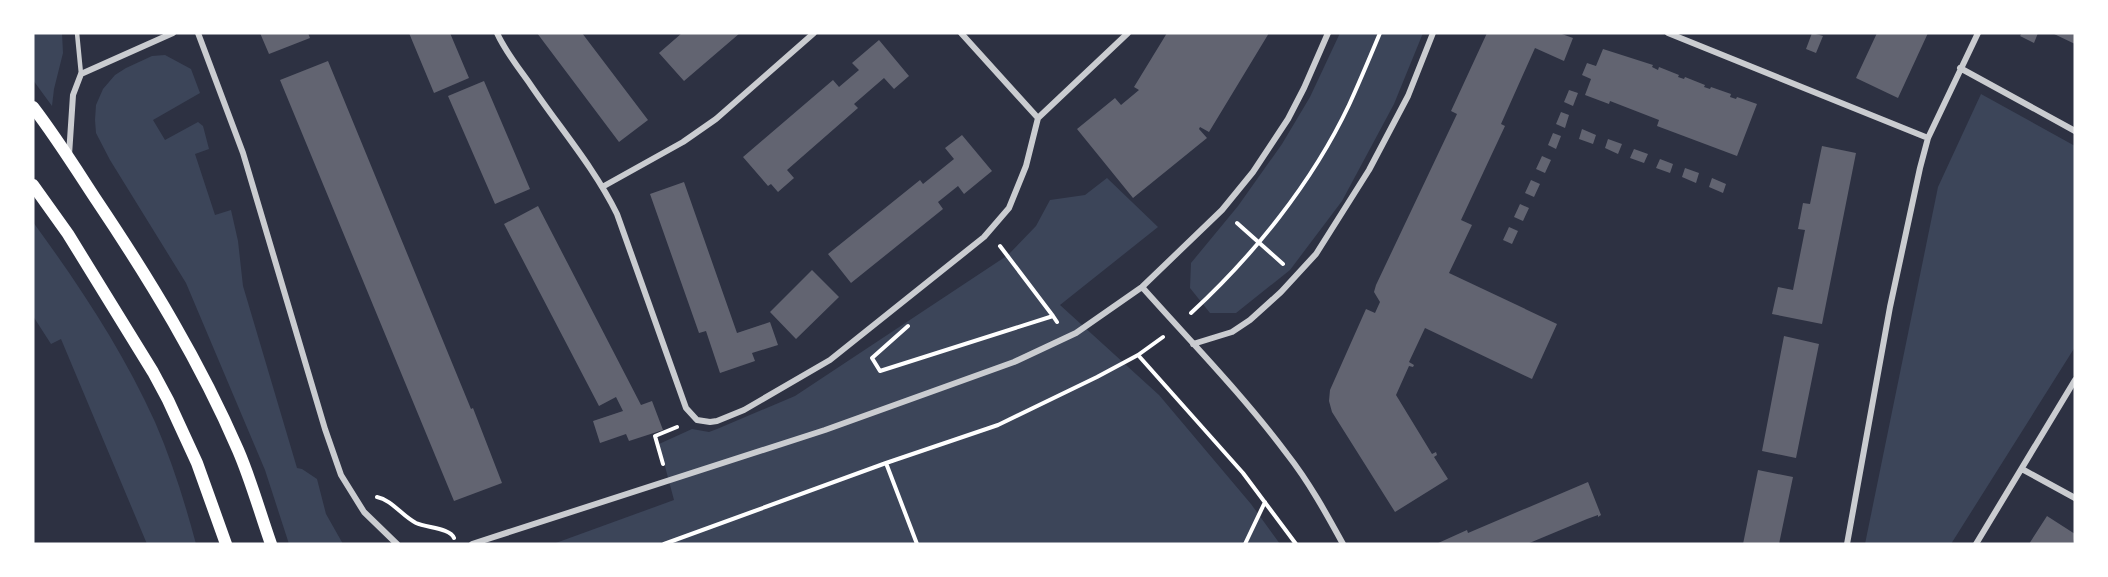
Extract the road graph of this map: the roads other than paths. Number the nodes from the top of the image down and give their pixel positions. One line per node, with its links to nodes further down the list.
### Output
1 (77, 33): 13 (lane)
2 (173, 33): 13 (street)
3 (198, 33): 28 (street)
4 (497, 33): 20 (street)
5 (814, 33): 20 (street)
6 (961, 33): 15 (street)
7 (1128, 33): 15 (street)
8 (1328, 33): 21 (street)
9 (1433, 33): 22 (street)
10 (1668, 33): 17 (street)
11 (1978, 33): 12 (street)
12 (1960, 68): 16 (street); 17 (street)
13 (81, 74): 18 (street)
14 (33, 107): 18 (main road)
15 (1038, 118): 20 (street)
16 (2075, 131)
17 (1929, 138): 31 (street)
18 (69, 159): 27 (main road)
19 (33, 185): 26 (main road)
20 (604, 186)
21 (1142, 287): 22 (street); 29 (street)
22 (1193, 344): 30 (street)
23 (2075, 380): 24 (street)
24 (2022, 469): 25 (street); 32 (street)
25 (2075, 498)
26 (226, 544)
27 (271, 544)
28 (398, 544)
29 (472, 544)
30 (1343, 544)
31 (1847, 544)
32 (1976, 544)

